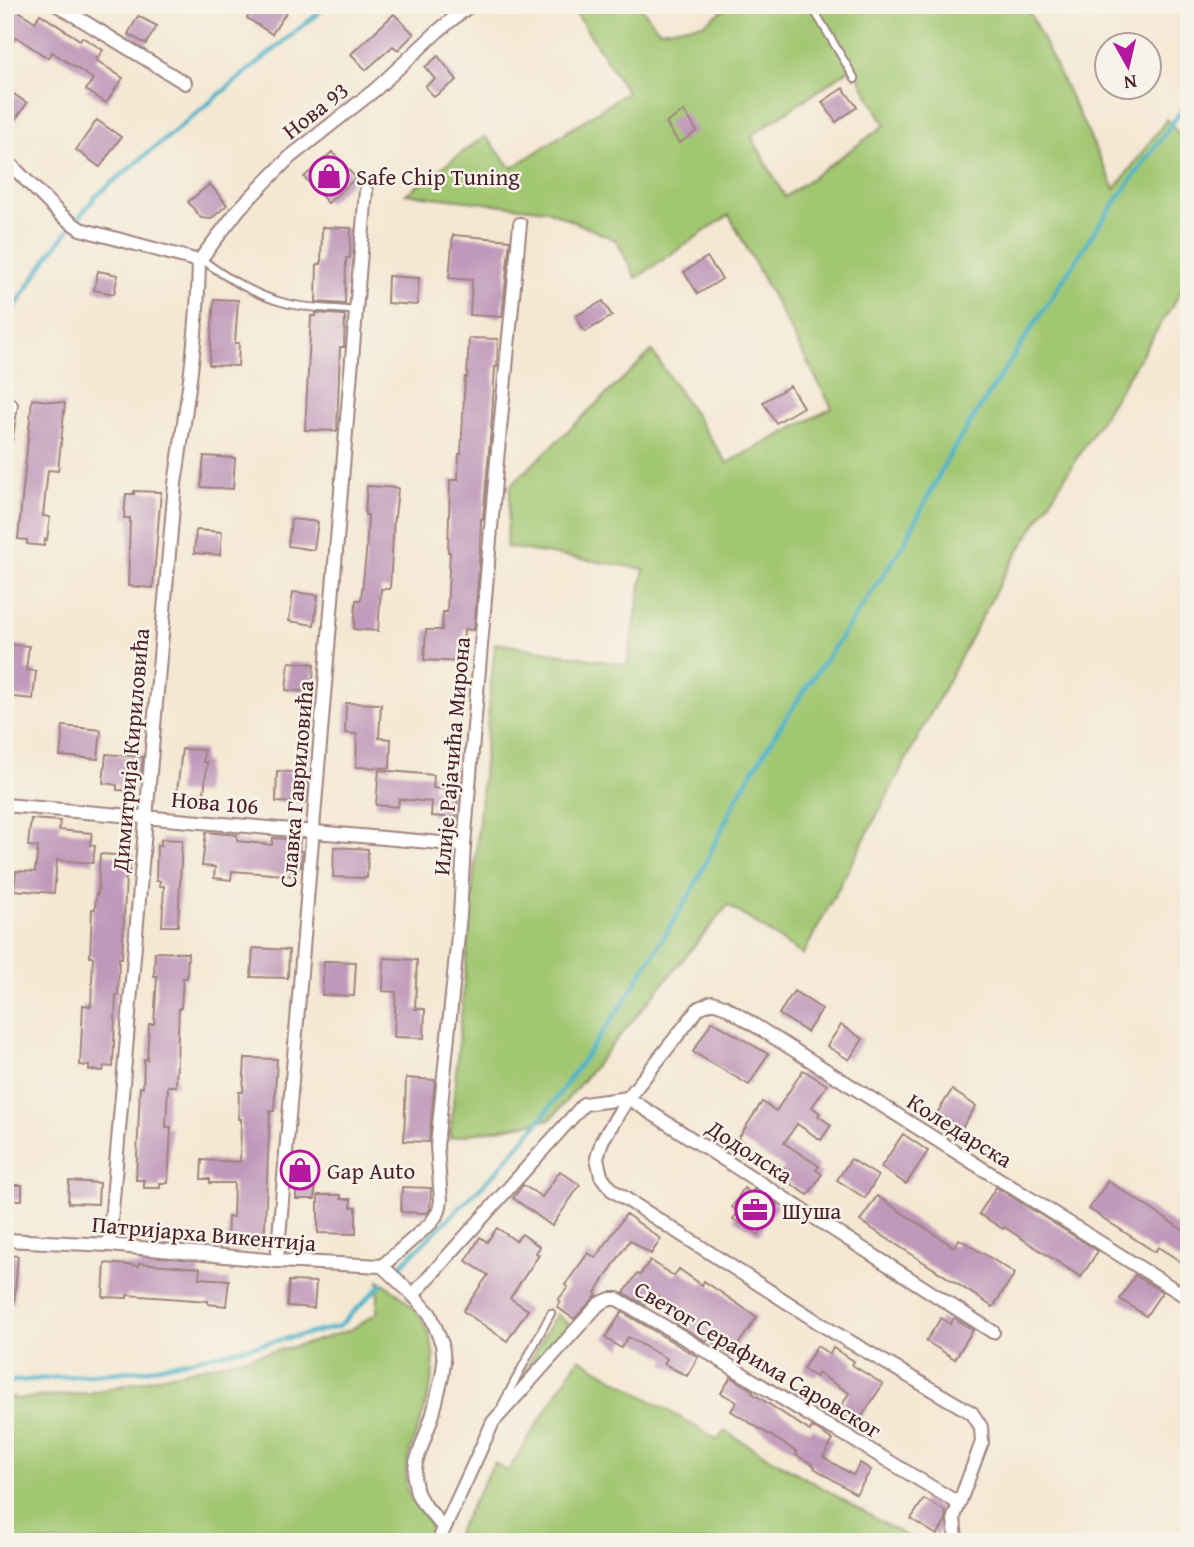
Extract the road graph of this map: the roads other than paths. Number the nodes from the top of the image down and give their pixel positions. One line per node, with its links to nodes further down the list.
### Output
1 (57, 5): 5 (street)
2 (470, 5): 9 (street, Нова 93)
3 (811, 5): 4 (lane)
4 (855, 79)
5 (185, 82)
6 (5, 159): 9 (street)
7 (366, 191): 10 (street, Славка Гавриловића)
8 (520, 225): 16 (street, Илије Рајачића Мирона)
9 (199, 261): 10 (lane); 14 (street, Димитрија Кириловића)
10 (357, 311): 15 (street, Славка Гавриловића)
11 (11, 405): 12 (street)
12 (5, 441)
13 (5, 805): 14 (street, Нова 106)
14 (145, 817): 15 (street, Нова 106); 21 (street, Димитрија Кириловића)
15 (313, 832): 16 (street, Нова 106); 22 (street, Славка Гавриловића)
16 (464, 845): 23 (street, Илије Рајачића Мирона)
17 (628, 1098): 18 (street); 19 (street); 25 (street, Коледарска); 27 (street, Додолска)
18 (584, 1104): 19 (street); 24 (street)
19 (612, 1125): 29 (street)
20 (5, 1240): 21 (street, Патријарха Викентија)
21 (109, 1245): 22 (street, Патријарха Викентија)
22 (277, 1261): 23 (street, Патријарха Викентија)
23 (382, 1266): 24 (street)
24 (413, 1295): 30 (street)
25 (1185, 1296)
26 (551, 1313): 28 (lane)
27 (993, 1332)
28 (493, 1422): 29 (street, Светог Серафима Саровског); 30 (street, Светог Серафима Саровског)
29 (958, 1503): 32 (street)
30 (443, 1527): 31 (street, Светог Серафима Саровског)
31 (438, 1542)
32 (956, 1542)

